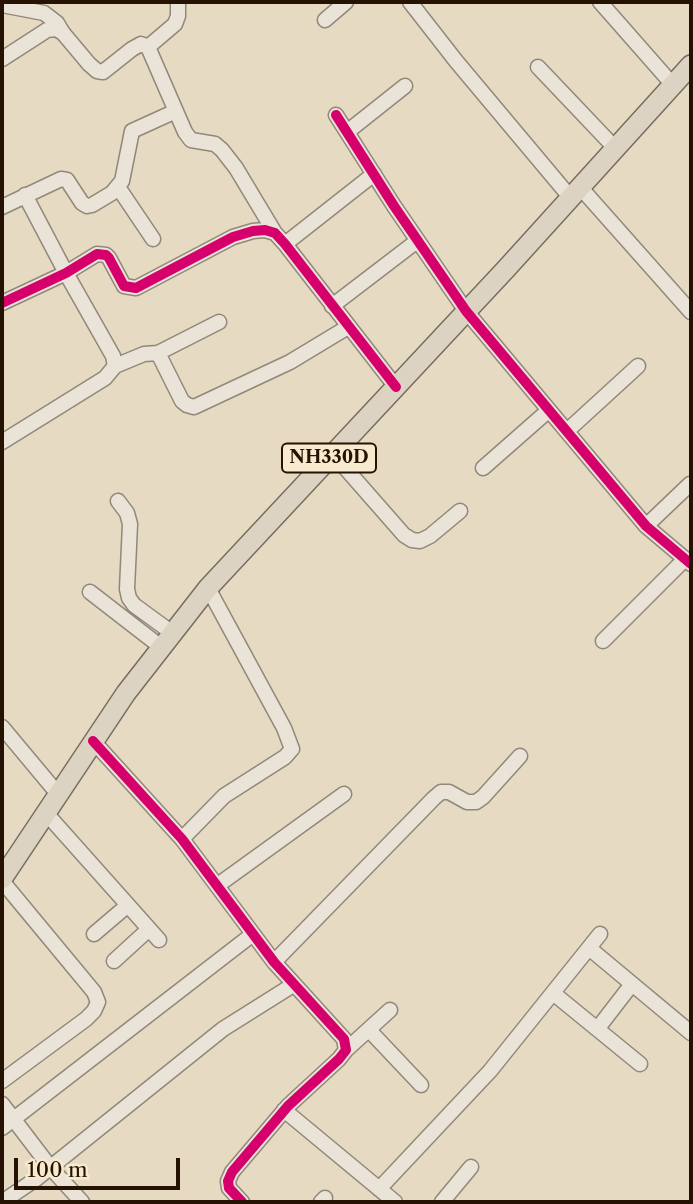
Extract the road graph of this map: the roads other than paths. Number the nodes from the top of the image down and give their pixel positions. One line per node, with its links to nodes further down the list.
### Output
1 (178, 2): 8 (street)
2 (346, 2): 6 (street)
3 (410, 2): 20 (street)
4 (600, 2): 12 (street)
5 (2, 5): 7 (street)
6 (325, 20)
7 (62, 33): 8 (street); 9 (street)
8 (148, 47): 14 (street)
9 (2, 59)
10 (691, 66): 12 (highway, NH330D)
11 (538, 67): 17 (street)
12 (673, 85): 17 (highway, NH330D)
13 (405, 86): 16 (street)
14 (176, 111): 19 (street); 23 (street)
15 (336, 115): 16 (street)
16 (347, 132): 18 (street)
17 (615, 148): 20 (highway, NH330D)
18 (374, 174): 23 (street); 25 (street)
19 (118, 187): 21 (street); 24 (street)
20 (575, 192): 29 (highway, NH330D); 30 (street)
21 (26, 195): 22 (street); 26 (street)
22 (2, 207)
23 (280, 238): 26 (street); 28 (street)
24 (153, 239)
25 (417, 241): 28 (street); 29 (street)
26 (66, 273): 27 (street); 34 (street)
27 (3, 299)
28 (332, 306): 32 (street)
29 (466, 311): 36 (highway, NH330D); 37 (street)
30 (691, 312)
31 (219, 322): 33 (street)
32 (348, 327): 33 (street); 36 (street)
33 (158, 353): 34 (street)
34 (115, 366): 39 (street)
35 (638, 366): 38 (street)
36 (396, 387): 40 (highway, NH330D)
37 (550, 410): 38 (street); 41 (street)
38 (567, 431): 45 (street)
39 (2, 442)
40 (333, 454): 44 (street); 47 (highway, NH330D)
41 (483, 468)
42 (690, 484): 45 (street)
43 (118, 501): 49 (street)
44 (460, 511)
45 (646, 526): 46 (street)
46 (688, 562): 50 (street)
47 (208, 588): 49 (highway, NH330D); 57 (street)
48 (90, 592): 49 (street)
49 (166, 640): 52 (highway, NH330D)
50 (603, 641)
51 (2, 728): 55 (street)
52 (93, 741): 55 (highway, NH330D); 57 (street)
53 (520, 756): 66 (street)
54 (344, 793): 59 (street)
55 (58, 794): 56 (highway, NH330D)
56 (46, 812): 58 (highway, NH330D); 60 (street)
57 (182, 839): 59 (street)
58 (2, 880): 76 (street)
59 (218, 885): 62 (street)
60 (128, 905): 61 (street); 65 (street)
61 (94, 934)
62 (253, 934): 66 (street); 80 (street)
63 (600, 934): 64 (street)
64 (589, 948): 67 (street); 69 (street)
65 (114, 961)
66 (274, 962): 68 (street)
67 (632, 984): 71 (street); 73 (street)
68 (293, 985): 74 (street); 81 (street)
69 (553, 993): 71 (street); 83 (street)
70 (390, 1010): 72 (street)
71 (598, 1028): 75 (street)
72 (369, 1030): 74 (street); 77 (street)
73 (691, 1033)
74 (346, 1050): 79 (street)
75 (640, 1064)
76 (2, 1080)
77 (421, 1085)
78 (2, 1104): 80 (street)
79 (284, 1110): 83 (street); 86 (street)
80 (7, 1124): 81 (street)
81 (50, 1167): 84 (street); 85 (street)
82 (471, 1167): 88 (street)
83 (379, 1189): 87 (street)
84 (2, 1202)
85 (82, 1202)
86 (242, 1202)
87 (395, 1202)
88 (442, 1202)

